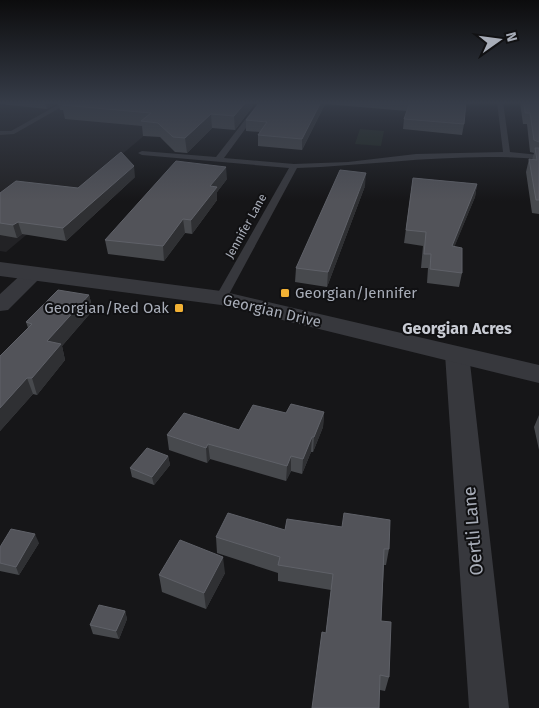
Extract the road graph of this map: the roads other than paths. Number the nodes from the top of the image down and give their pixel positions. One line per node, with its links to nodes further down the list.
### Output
1 (237, 135): 6 (lane)
2 (504, 135): 4 (lane)
3 (142, 153): 6 (lane)
4 (507, 154): 5 (lane); 7 (lane)
5 (539, 157)
6 (218, 160): 7 (lane)
7 (294, 166): 10 (lane, Jennifer Lane)
8 (0, 269): 9 (street, Georgian Drive)
9 (33, 274): 10 (street, Georgian Drive); 11 (street)
10 (221, 298): 12 (street, Georgian Drive)
11 (0, 305)
12 (456, 354): 13 (street, Georgian Drive); 14 (street, Oertli Lane)
13 (539, 374)
14 (489, 708)

